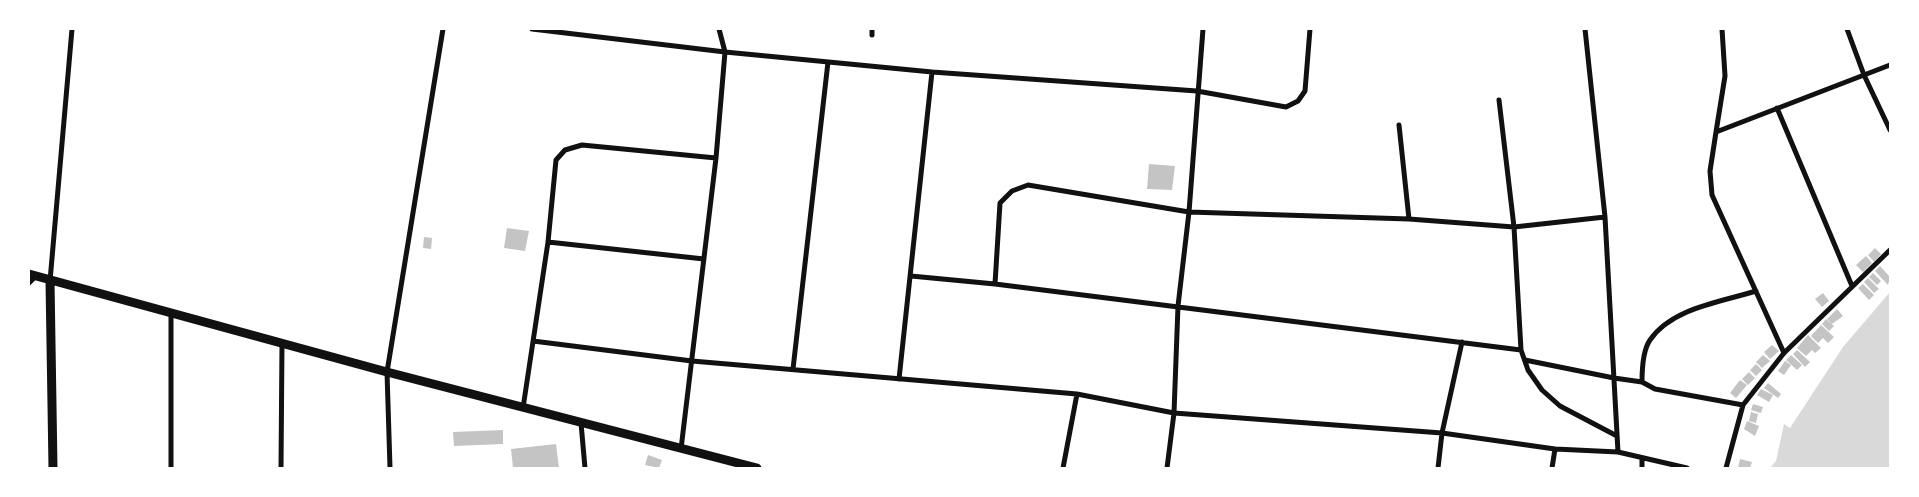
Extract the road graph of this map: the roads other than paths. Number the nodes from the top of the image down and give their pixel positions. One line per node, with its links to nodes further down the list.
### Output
1 (72, 29): 34 (street)
2 (444, 29): 49 (street)
3 (532, 29): 11 (street)
4 (719, 29): 13 (street)
5 (872, 29): 12 (street)
6 (1203, 29): 18 (street)
7 (1310, 29): 18 (street)
8 (1585, 29): 26 (street)
9 (1722, 29): 23 (street)
10 (1847, 29): 17 (street)
11 (570, 31): 13 (street)
12 (872, 35)
13 (725, 52): 14 (street); 24 (street)
14 (828, 62): 16 (street); 48 (street)
15 (1890, 65): 17 (street)
16 (932, 72): 18 (street); 33 (street)
17 (1864, 75): 20 (street); 22 (street)
18 (1197, 91): 25 (street)
19 (1499, 100): 28 (street)
20 (1777, 108): 23 (street); 37 (street)
21 (1399, 125): 27 (street)
22 (1890, 130)
23 (1716, 132): 38 (street)
24 (716, 158): 29 (street); 31 (street)
25 (1189, 212): 27 (street); 36 (street); 39 (street)
26 (1605, 217): 28 (street); 50 (street)
27 (1409, 219): 28 (street)
28 (1514, 227): 44 (street)
29 (548, 242): 31 (street); 41 (street)
30 (1890, 250): 37 (street)
31 (704, 259): 47 (street)
32 (32, 275): 34 (street); 35 (street)
33 (911, 276): 36 (street); 51 (street)
34 (50, 281): 40 (street); 64 (street)
35 (29, 283)
36 (995, 284): 39 (street)
37 (1852, 286): 45 (street)
38 (1756, 291): 45 (street); 52 (street)
39 (1178, 306): 42 (street); 56 (street)
40 (171, 314): 43 (street); 65 (street)
41 (533, 341): 47 (street); 55 (street)
42 (1462, 342): 44 (street); 58 (street)
43 (282, 343): 49 (street); 66 (street)
44 (1522, 350): 46 (street)
45 (1784, 353): 54 (street)
46 (1525, 360): 50 (street); 59 (street)
47 (692, 361): 48 (street); 60 (street)
48 (793, 369): 51 (street)
49 (388, 372): 55 (street); 67 (street)
50 (1614, 378): 52 (street); 59 (street)
51 (899, 379): 53 (street)
52 (1642, 382): 54 (street)
53 (1077, 394): 56 (street); 70 (street)
54 (1743, 405): 76 (street)
55 (523, 408): 57 (street)
56 (1174, 413): 58 (street); 71 (street)
57 (581, 423): 60 (street); 68 (street)
58 (1442, 433): 61 (street); 72 (street)
59 (1617, 436): 62 (street)
60 (681, 449): 69 (street)
61 (1555, 449): 62 (street); 73 (street)
62 (1618, 452): 63 (street)
63 (1642, 458): 74 (street); 75 (street)
64 (53, 468)
65 (171, 468)
66 (281, 468)
67 (390, 468)
68 (585, 468)
69 (757, 468)
70 (1063, 468)
71 (1167, 468)
72 (1438, 468)
73 (1552, 468)
74 (1642, 468)
75 (1687, 468)
76 (1726, 468)

